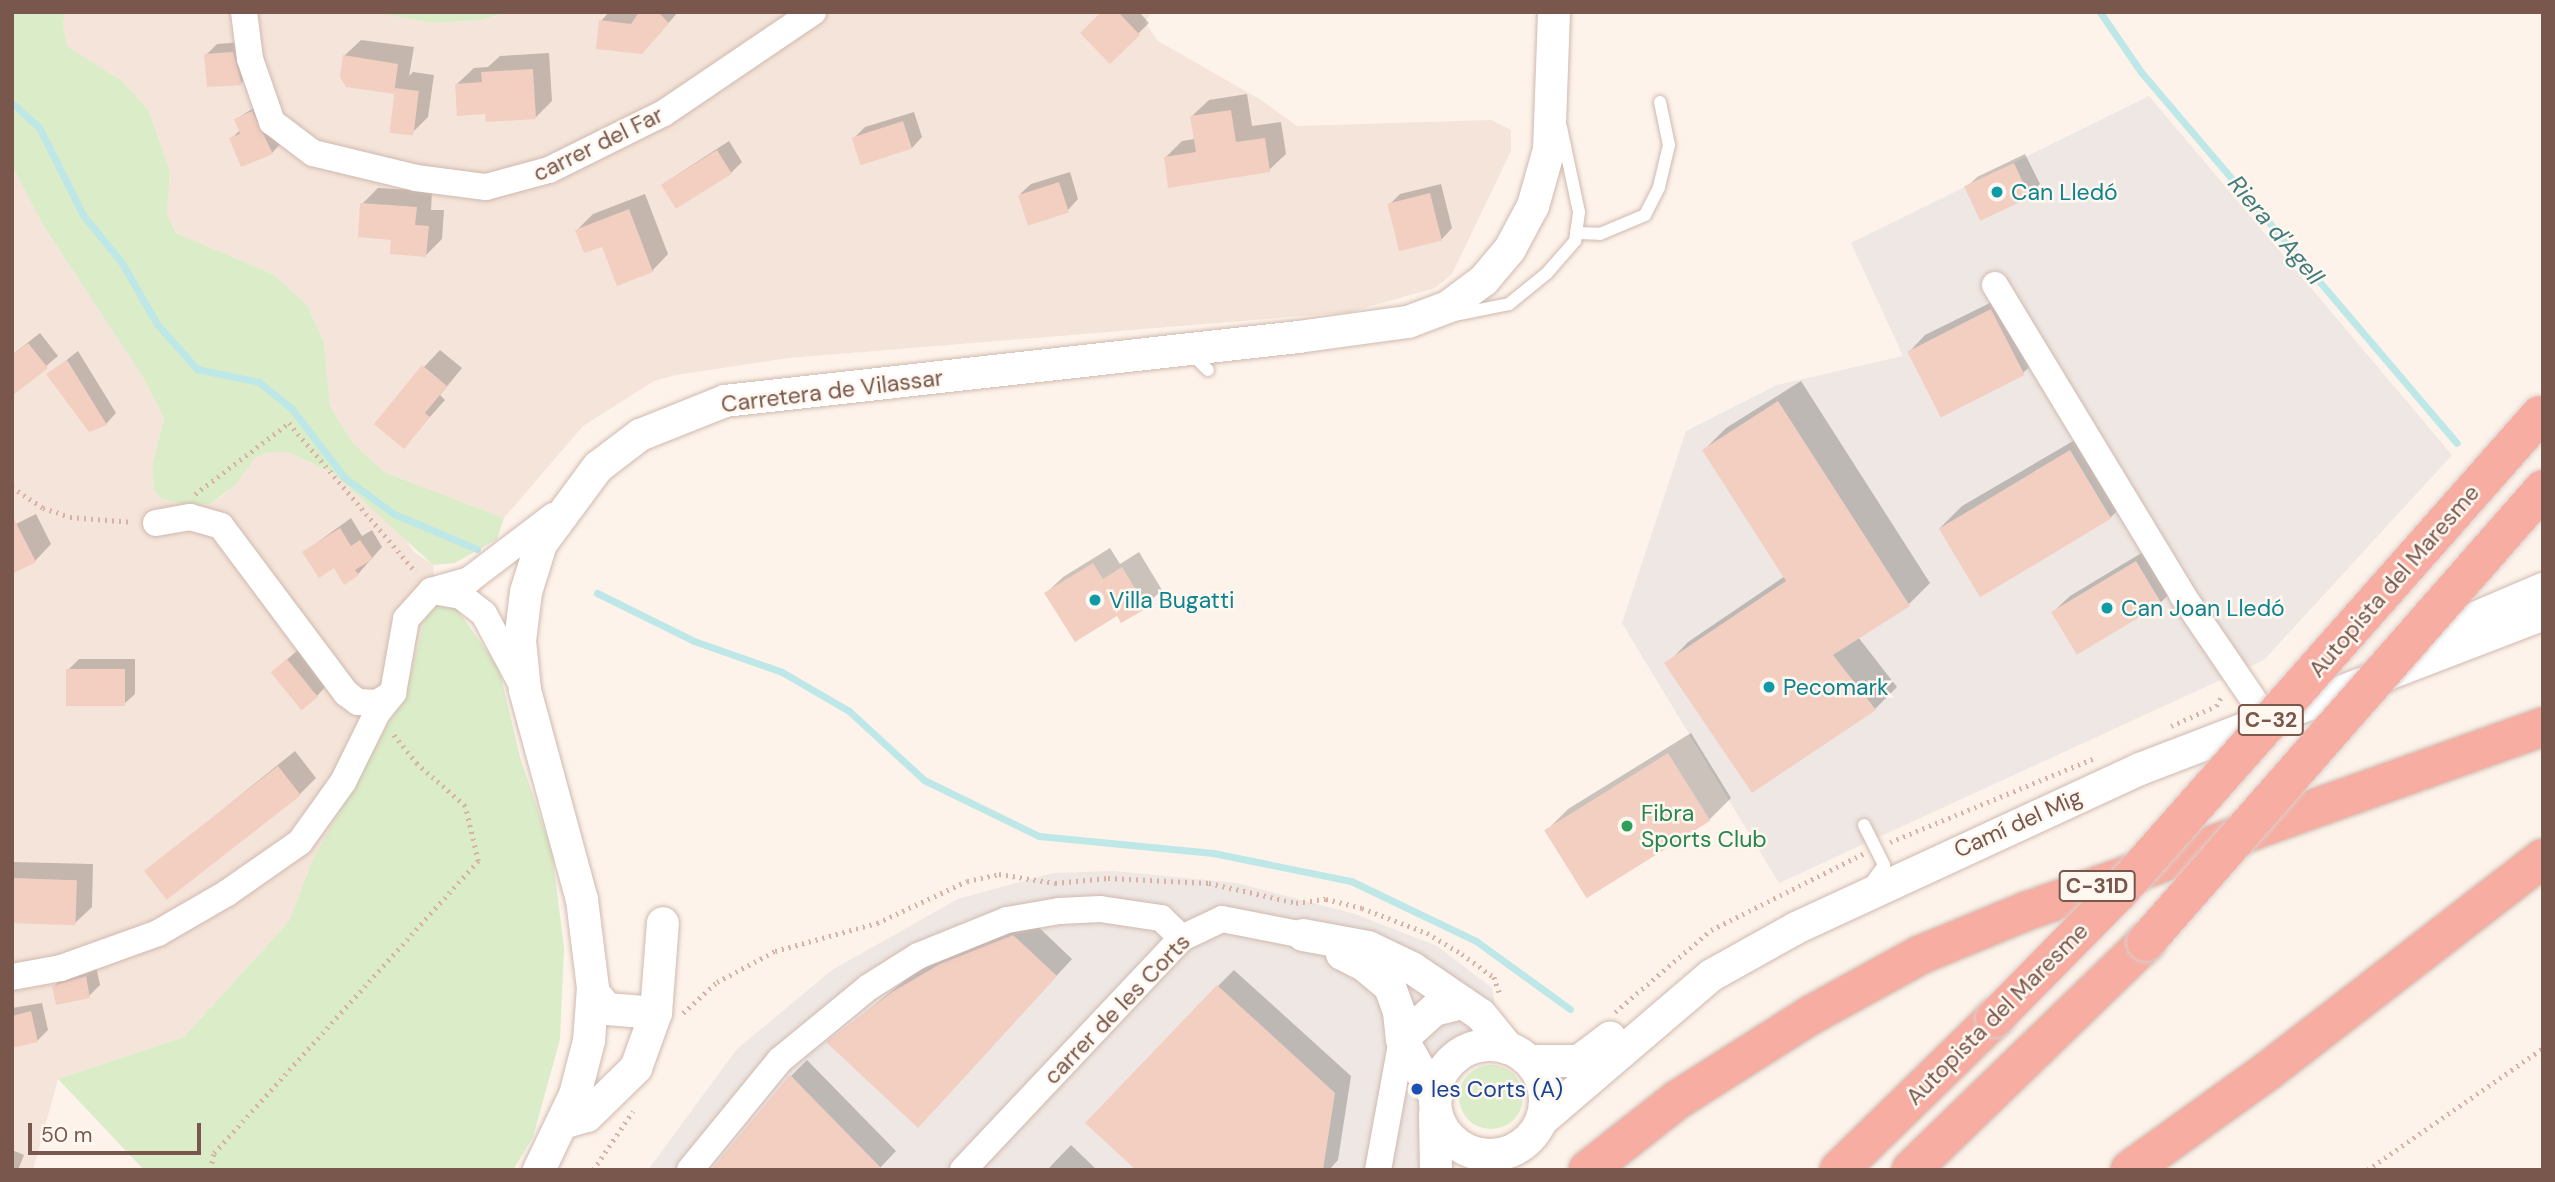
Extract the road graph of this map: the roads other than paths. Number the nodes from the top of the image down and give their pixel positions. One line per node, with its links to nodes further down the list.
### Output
1 (244, 12): 2 (street, carrer del Far)
2 (813, 12)
3 (1554, 12): 4 (street, Carretera de Vilassar)
4 (1551, 93): 6 (lane); 8 (street, Carretera de Vilassar)
5 (1660, 102): 6 (lane)
6 (1576, 233): 8 (lane)
7 (1995, 285): 19 (street)
8 (1408, 321): 11 (street, Carretera de Vilassar)
9 (2541, 413): 44 (highway, Autopista del Maresme / C-32, bridge)
10 (2543, 489): 45 (highway, C-32, bridge)
11 (565, 506): 14 (street); 17 (street, Carretera de Vilassar)
12 (156, 523): 18 (street)
13 (2543, 589): 15 (street, Camí del Mig)
14 (431, 591): 17 (street); 18 (street)
15 (2528, 599): 19 (street, Camí del Mig)
16 (2543, 614): 24 (street, Camí del Mig)
17 (525, 690): 29 (street, Carretera de Vilassar)
18 (385, 703): 28 (street)
19 (2257, 705): 23 (street, Camí del Mig)
20 (2543, 727): 43 (highway, C-31D)
21 (1864, 825): 23 (lane)
22 (2543, 858): 46 (highway)
23 (1884, 865): 24 (lane); 33 (street, Camí del Mig)
24 (1863, 895): 35 (street, Camí del Mig)
25 (663, 923): 31 (street)
26 (1303, 935): 27 (street, carrer de les Corts); 30 (street); 32 (street)
27 (1181, 938): 39 (street); 40 (street, carrer de les Corts)
28 (12, 977)
29 (593, 992): 31 (street); 36 (street, Carretera de Vilassar)
30 (1463, 1003): 32 (street); 33 (street)
31 (668, 1017): 36 (street)
32 (1402, 1039): 34 (street); 41 (street)
33 (1519, 1054): 34 (street); 35 (street)
34 (1436, 1104): 37 (street); 42 (street)
35 (1542, 1120): 37 (street)
36 (562, 1123): 38 (street, Carretera de Vilassar)
37 (1495, 1161)
38 (539, 1170)
39 (690, 1170)
40 (963, 1170)
41 (1378, 1170)
42 (1436, 1170)
43 (1588, 1170)
44 (1839, 1170)
45 (1911, 1170)
46 (2130, 1170)

